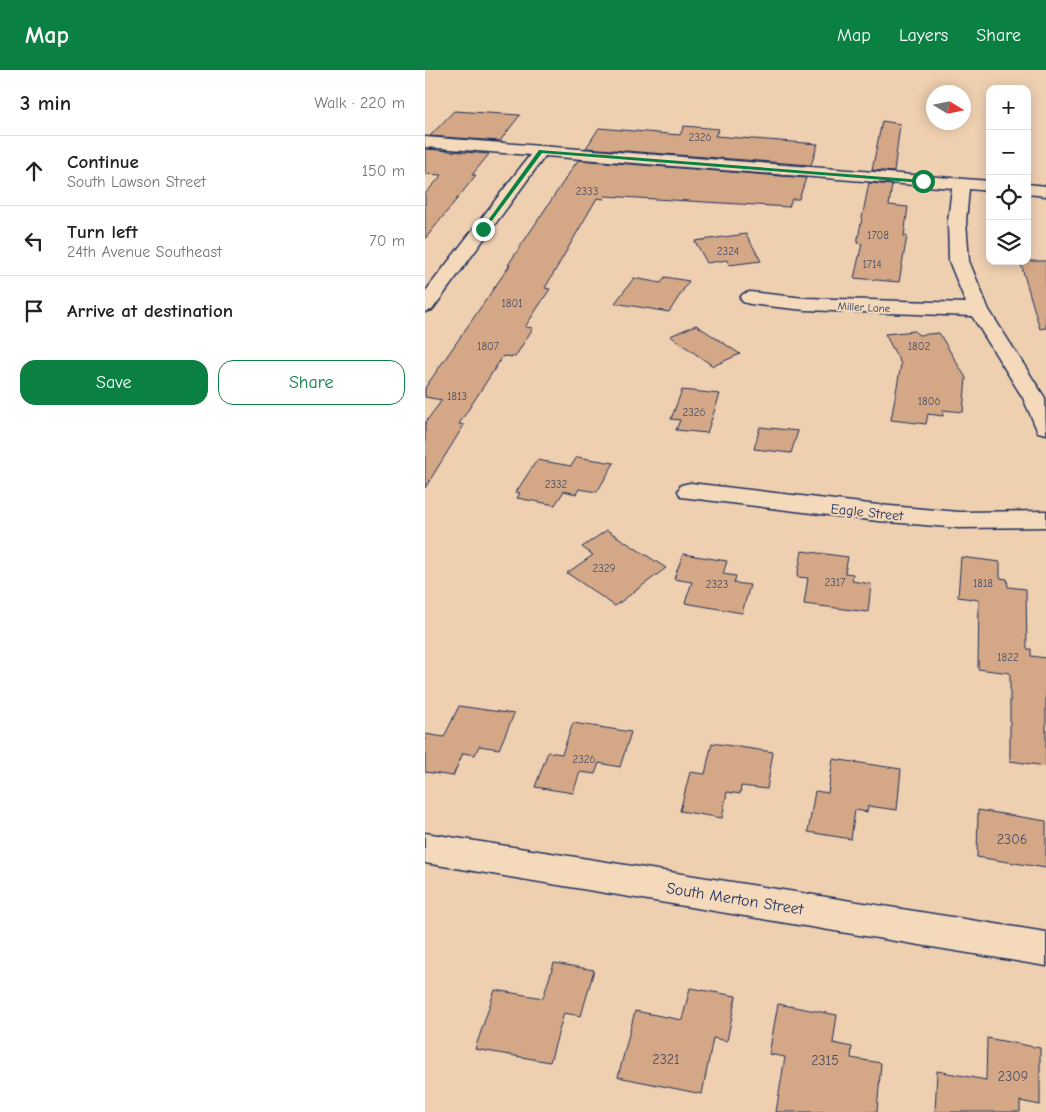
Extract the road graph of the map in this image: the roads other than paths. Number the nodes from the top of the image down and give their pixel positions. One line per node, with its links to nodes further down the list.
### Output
1 (425, 142): 2 (street)
2 (541, 151): 3 (street); 8 (street)
3 (961, 184): 4 (street); 9 (street)
4 (986, 186)
5 (1031, 189): 6 (street)
6 (1046, 191)
7 (750, 298): 9 (street, Miller Lane)
8 (425, 306)
9 (979, 310): 10 (street)
10 (1046, 427)
11 (690, 491): 12 (street, Eagle Street)
12 (1046, 519)
13 (425, 848): 14 (street, South Merton Street)
14 (1046, 949)

